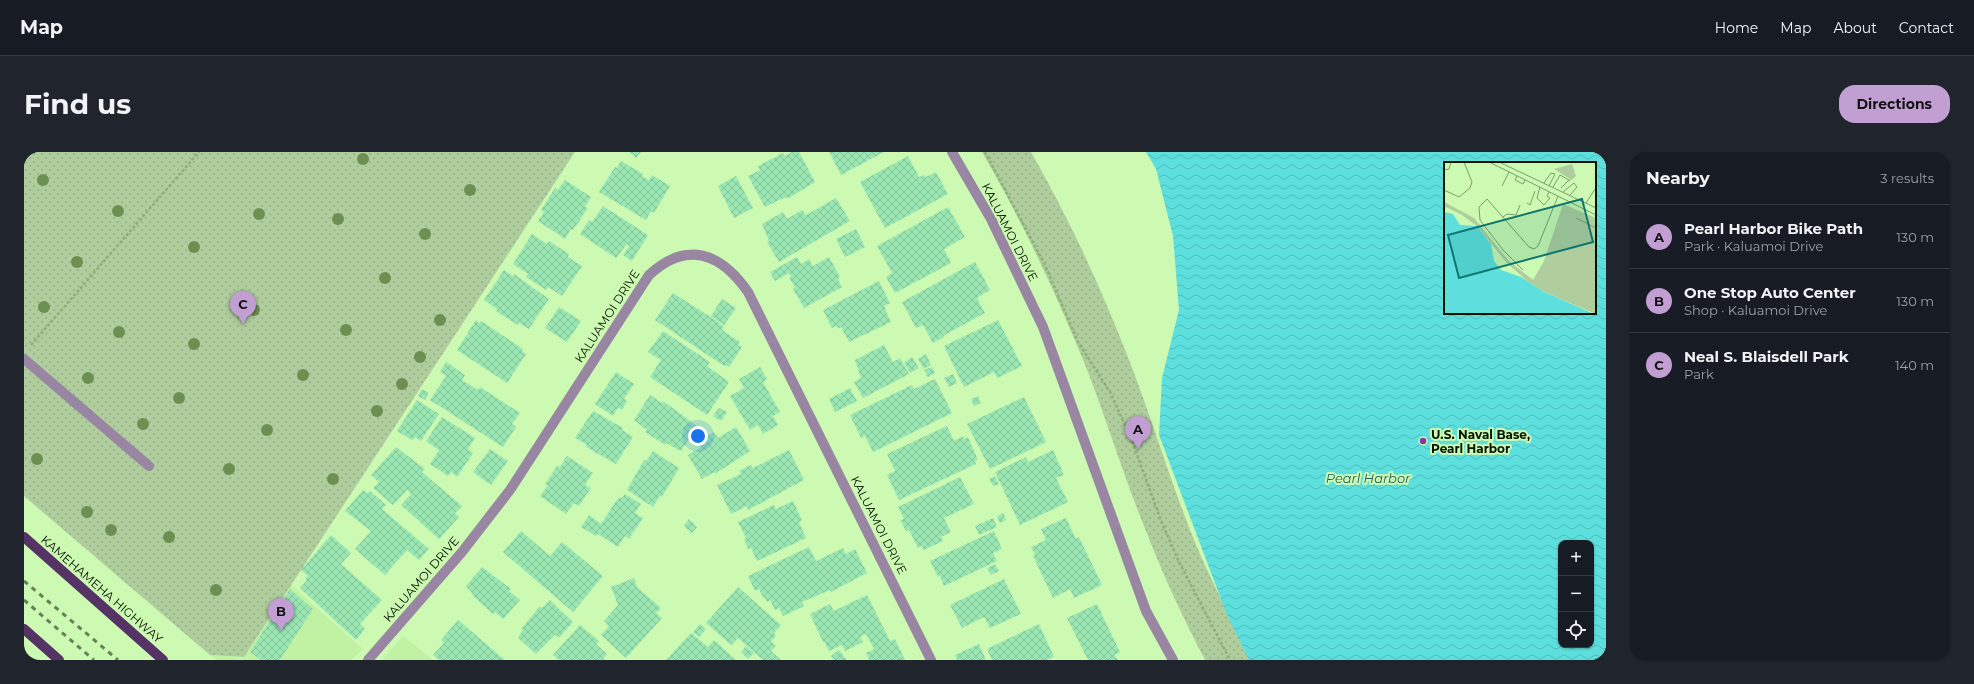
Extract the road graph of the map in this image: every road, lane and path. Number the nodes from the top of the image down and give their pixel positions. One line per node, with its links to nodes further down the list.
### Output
1 (200, 152): 4 (path)
2 (952, 152): 13 (street, KALUAMOI DRIVE)
3 (985, 152): 14 (path)
4 (30, 345)
5 (24, 359): 6 (street)
6 (149, 466)
7 (24, 537): 10 (main road, KAMEHAMEHA HIGHWAY)
8 (24, 629): 9 (main road)
9 (59, 660)
10 (163, 660)
11 (368, 660): 12 (street, KALUAMOI DRIVE)
12 (931, 660)
13 (1173, 660)
14 (1230, 660)

